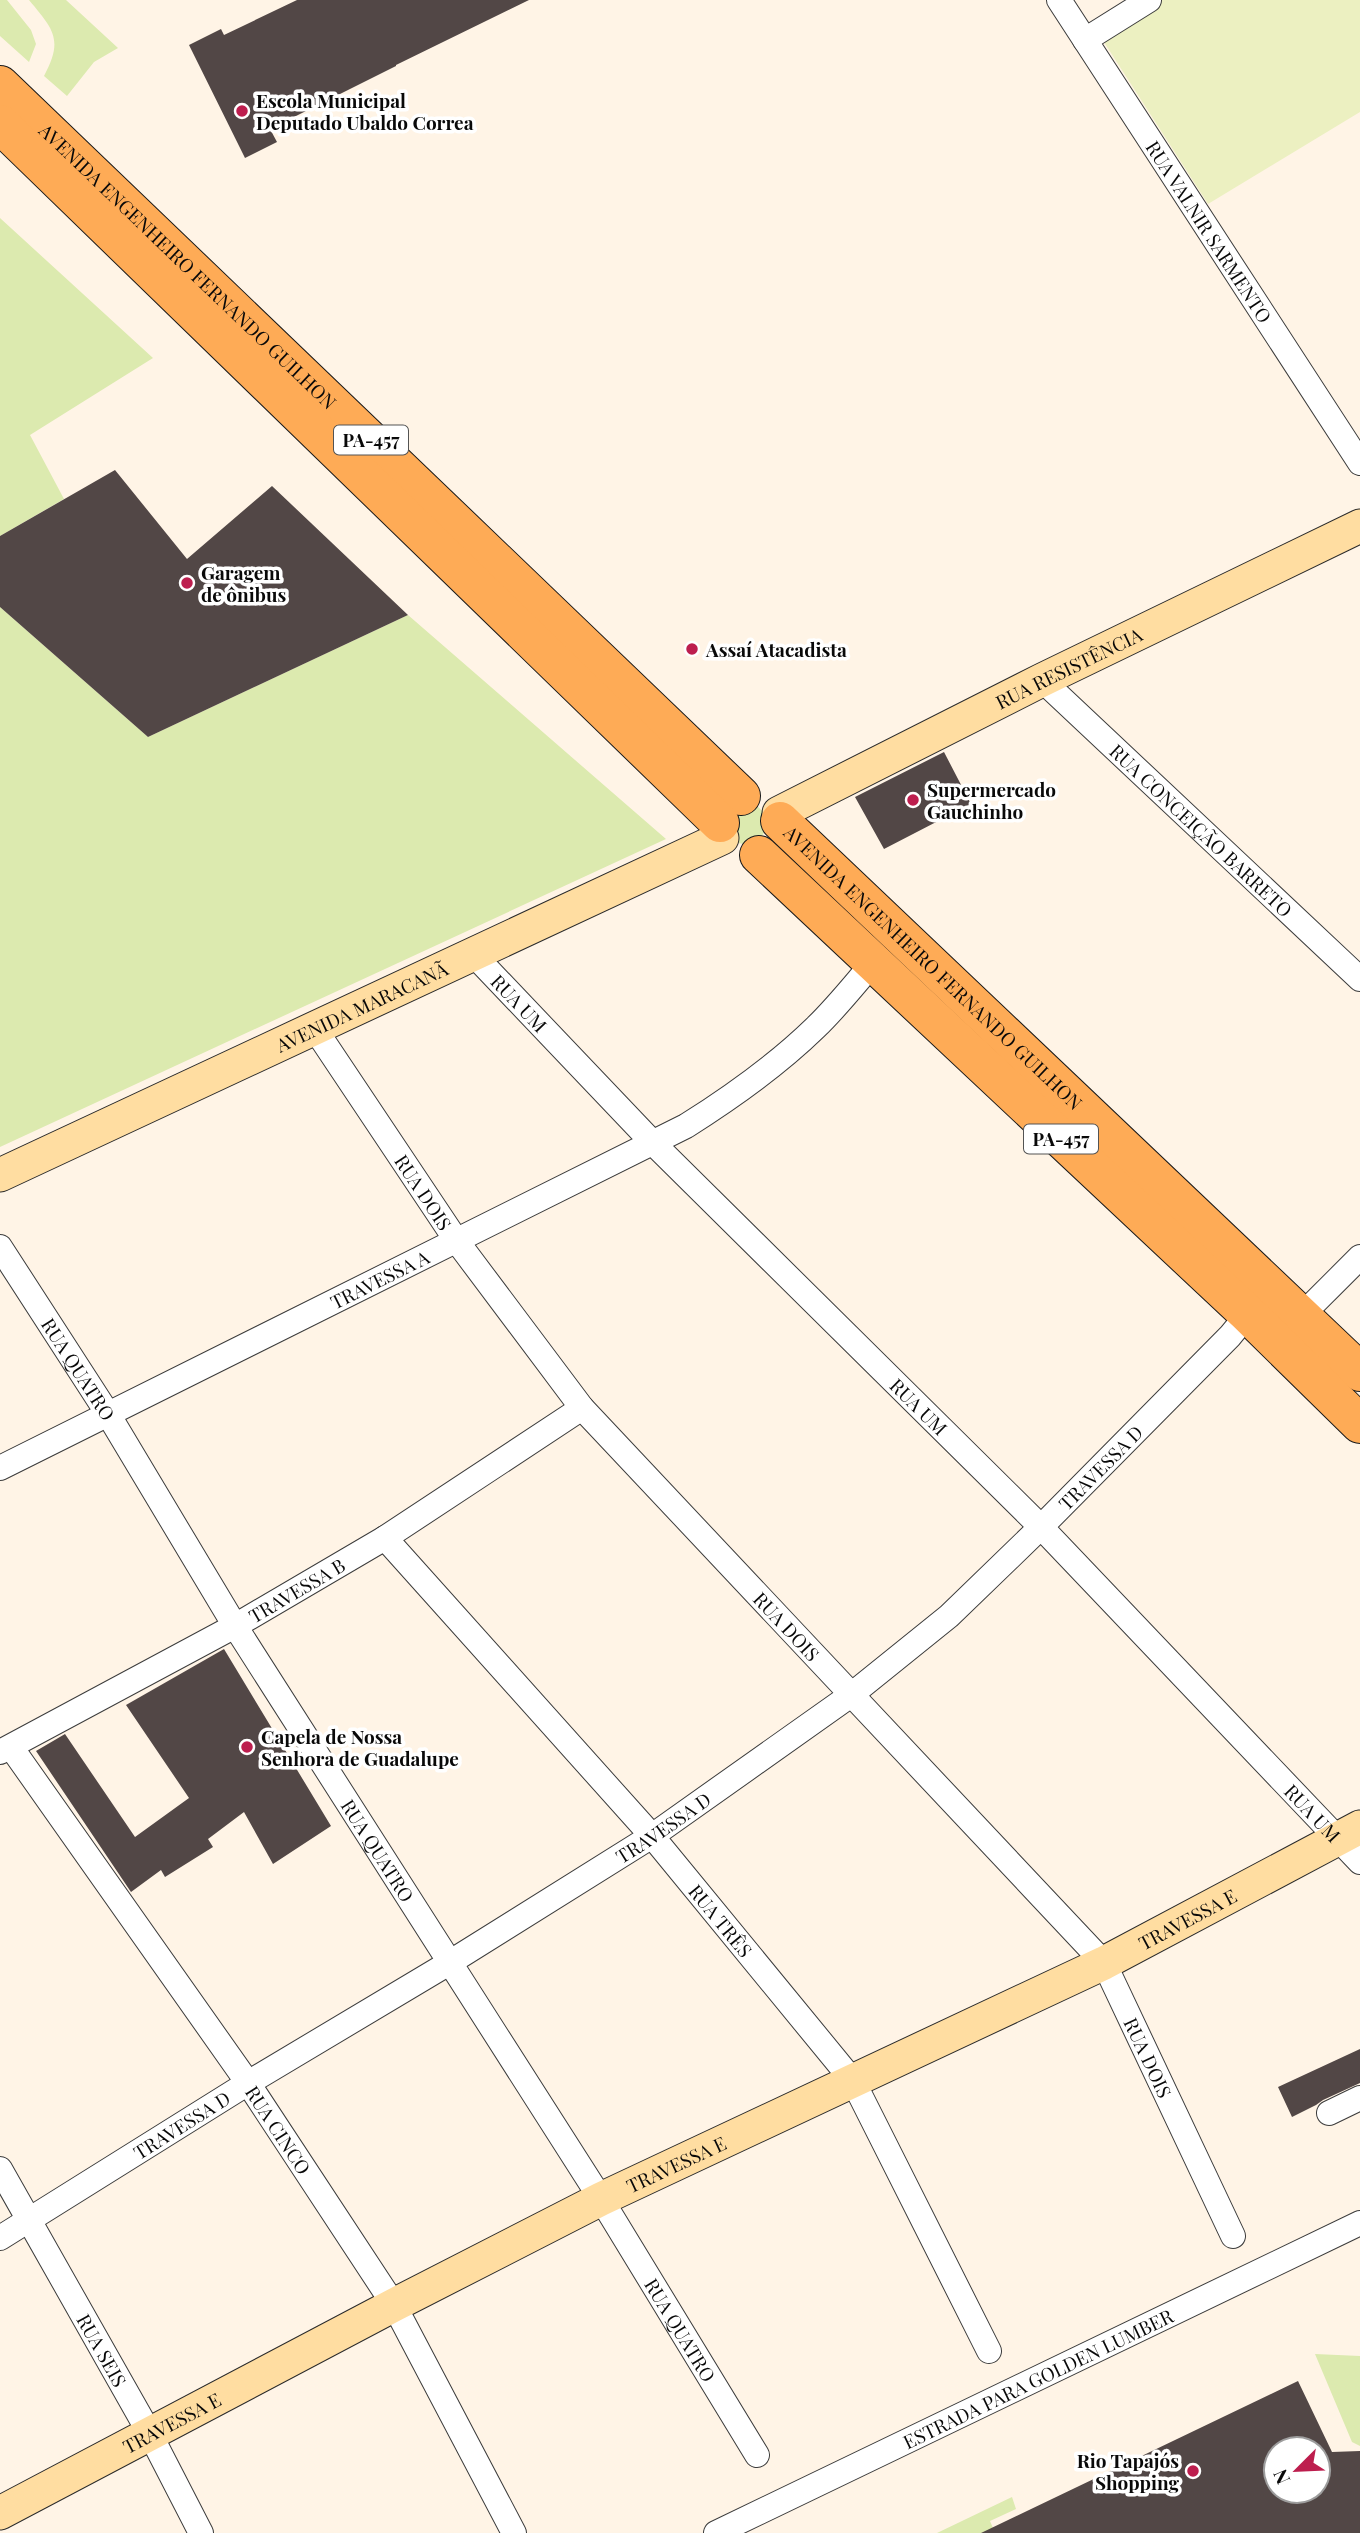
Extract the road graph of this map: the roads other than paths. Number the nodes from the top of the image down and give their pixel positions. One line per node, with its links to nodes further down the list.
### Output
1 (1059, 0): 3 (street, RUA VALNIR SARMENTO)
2 (1149, 0): 3 (street)
3 (1085, 40): 6 (street, RUA VALNIR SARMENTO)
4 (0, 85): 10 (main road, AVENIDA ENGENHEIRO FERNANDO GUILHON / PA-457)
5 (0, 124): 10 (main road, AVENIDA ENGENHEIRO FERNANDO GUILHON / PA-457)
6 (1360, 463)
7 (1360, 526): 8 (street, RUA RESISTÊNCIA)
8 (1042, 680): 9 (street, RUA RESISTÊNCIA); 14 (street, RUA CONCEIÇÃO BARRETO)
9 (779, 817): 10 (main road, AVENIDA ENGENHEIRO FERNANDO GUILHON / PA-457); 11 (main road, AVENIDA ENGENHEIRO FERNANDO GUILHON); 22 (main road, AVENIDA ENGENHEIRO FERNANDO GUILHON / PA-457)
10 (728, 819): 11 (main road, AVENIDA ENGENHEIRO FERNANDO GUILHON / PA-457); 12 (street, AVENIDA MARACANÃ)
11 (759, 855): 13 (main road, AVENIDA ENGENHEIRO FERNANDO GUILHON / PA-457)
12 (474, 955): 15 (street, AVENIDA MARACANÃ); 16 (street, RUA UM)
13 (873, 963): 16 (street, TRAVESSA A); 21 (main road, AVENIDA ENGENHEIRO FERNANDO GUILHON / PA-457)
14 (1360, 979)
15 (315, 1029): 17 (street, AVENIDA MARACANÃ); 18 (street, RUA DOIS)
16 (653, 1143): 18 (street, TRAVESSA A); 28 (street, RUA UM)
17 (0, 1175)
18 (456, 1240): 24 (street, RUA DOIS); 25 (street, TRAVESSA A)
19 (0, 1247): 25 (street, RUA QUATRO)
20 (1360, 1256): 22 (street)
21 (1248, 1314): 26 (main road, AVENIDA ENGENHEIRO FERNANDO GUILHON / PA-457); 28 (street, TRAVESSA D)
22 (1301, 1316): 23 (main road, AVENIDA ENGENHEIRO FERNANDO GUILHON / PA-457)
23 (1360, 1372)
24 (582, 1408): 29 (street, TRAVESSA B); 31 (street, RUA DOIS)
25 (108, 1415): 27 (street, TRAVESSA A); 30 (street, RUA QUATRO)
26 (1360, 1424)
27 (0, 1468)
28 (1041, 1527): 31 (street, TRAVESSA D); 34 (street, RUA UM)
29 (384, 1538): 30 (street, TRAVESSA B); 33 (street, RUA TRÊS)
30 (235, 1626): 32 (street, TRAVESSA B); 35 (street, RUA QUATRO)
31 (851, 1695): 33 (street, TRAVESSA D); 36 (street, RUA DOIS)
32 (6, 1749): 38 (street, RUA CINCO)
33 (652, 1836): 35 (street, TRAVESSA D); 37 (street, RUA TRÊS)
34 (1353, 1843): 36 (street, TRAVESSA E)
35 (449, 1963): 38 (street, TRAVESSA D); 42 (street, RUA QUATRO)
36 (1104, 1963): 37 (street, TRAVESSA E); 45 (street, RUA DOIS)
37 (853, 2081): 42 (street, TRAVESSA E); 48 (street, RUA TRÊS)
38 (248, 2083): 43 (street, TRAVESSA D); 47 (street, RUA CINCO)
39 (1360, 2098): 40 (street)
40 (1329, 2113)
41 (0, 2169): 43 (street, RUA SEIS)
42 (601, 2199): 47 (street, TRAVESSA E); 50 (street, RUA QUATRO)
43 (30, 2220): 46 (street, TRAVESSA D); 49 (street, RUA SEIS)
44 (1360, 2223): 54 (street, ESTRADA PARA GOLDEN LUMBER)
45 (1233, 2236)
46 (0, 2238)
47 (394, 2305): 49 (street, TRAVESSA E); 53 (street, RUA CINCO)
48 (989, 2351)
49 (150, 2434): 51 (street, TRAVESSA E); 52 (street, RUA SEIS)
50 (757, 2455)
51 (0, 2513)
52 (201, 2533)
53 (514, 2533)
54 (716, 2533)

